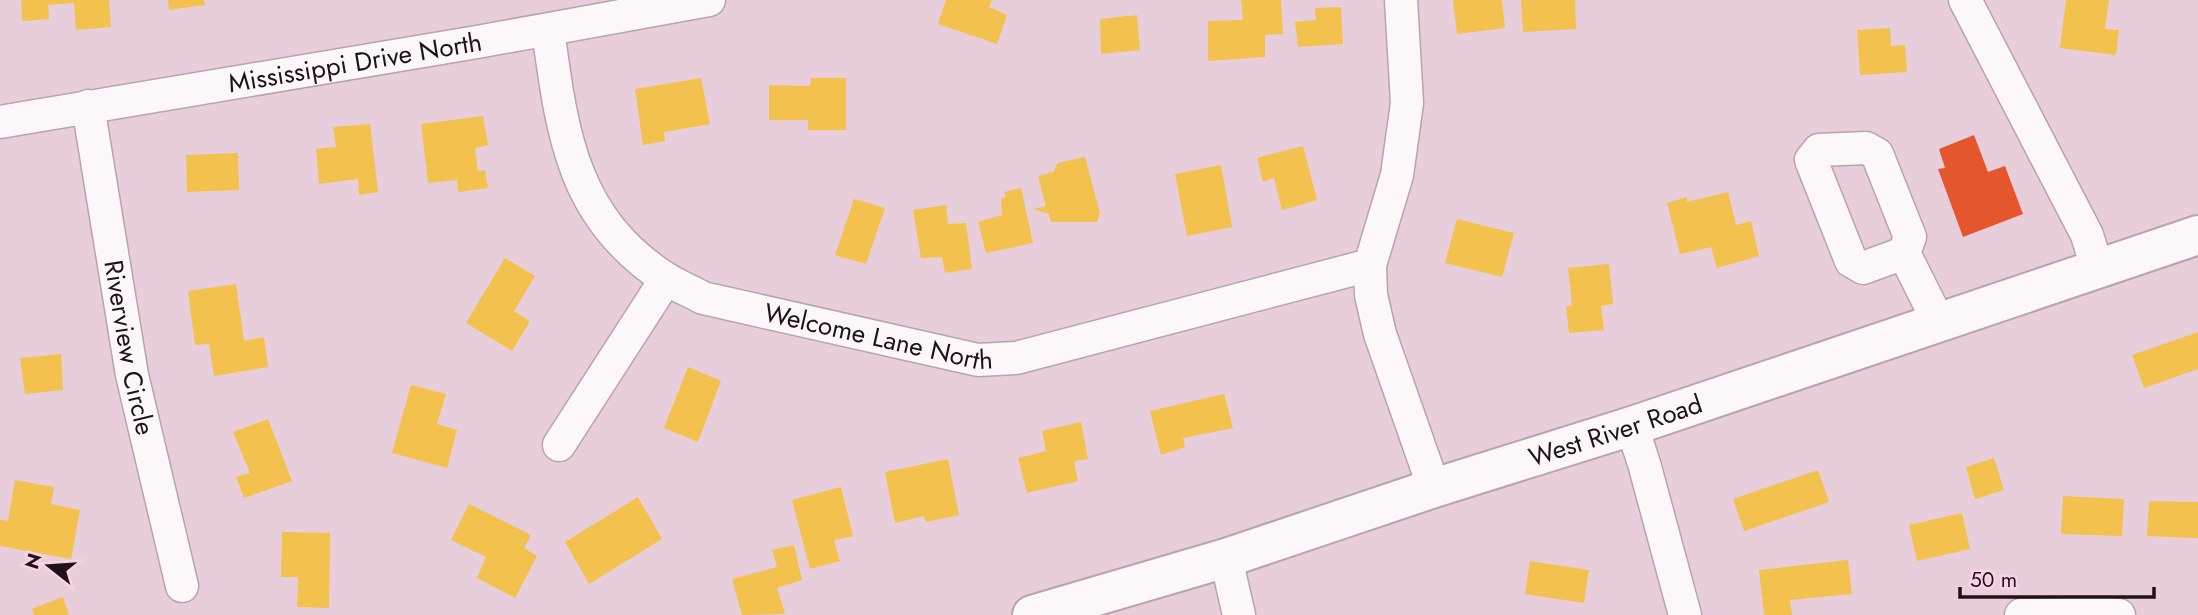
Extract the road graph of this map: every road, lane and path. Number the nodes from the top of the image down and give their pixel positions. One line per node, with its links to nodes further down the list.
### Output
1 (709, 0): 4 (street, Mississippi Drive North)
2 (1401, 0): 9 (street)
3 (1965, 0): 10 (street)
4 (548, 30): 5 (street, Mississippi Drive North); 11 (street, Welcome Lane North)
5 (88, 106): 6 (street, Mississippi Drive North); 17 (street, Riverview Circle)
6 (0, 122)
7 (2198, 235): 10 (main road, West River Road)
8 (1904, 253): 12 (street)
9 (1370, 265): 11 (street, Welcome Lane North); 15 (street)
10 (2097, 268): 12 (main road, West River Road)
11 (666, 279): 14 (street)
12 (1939, 323): 13 (main road, West River Road)
13 (1632, 426): 15 (main road, West River Road); 20 (street)
14 (559, 445)
15 (1434, 488): 16 (main road, West River Road)
16 (1226, 558): 18 (main road, West River Road); 19 (street)
17 (182, 586)
18 (1032, 615)
19 (1239, 615)
20 (1685, 615)
21 (2021, 615): 22 (street)
22 (2119, 615)

